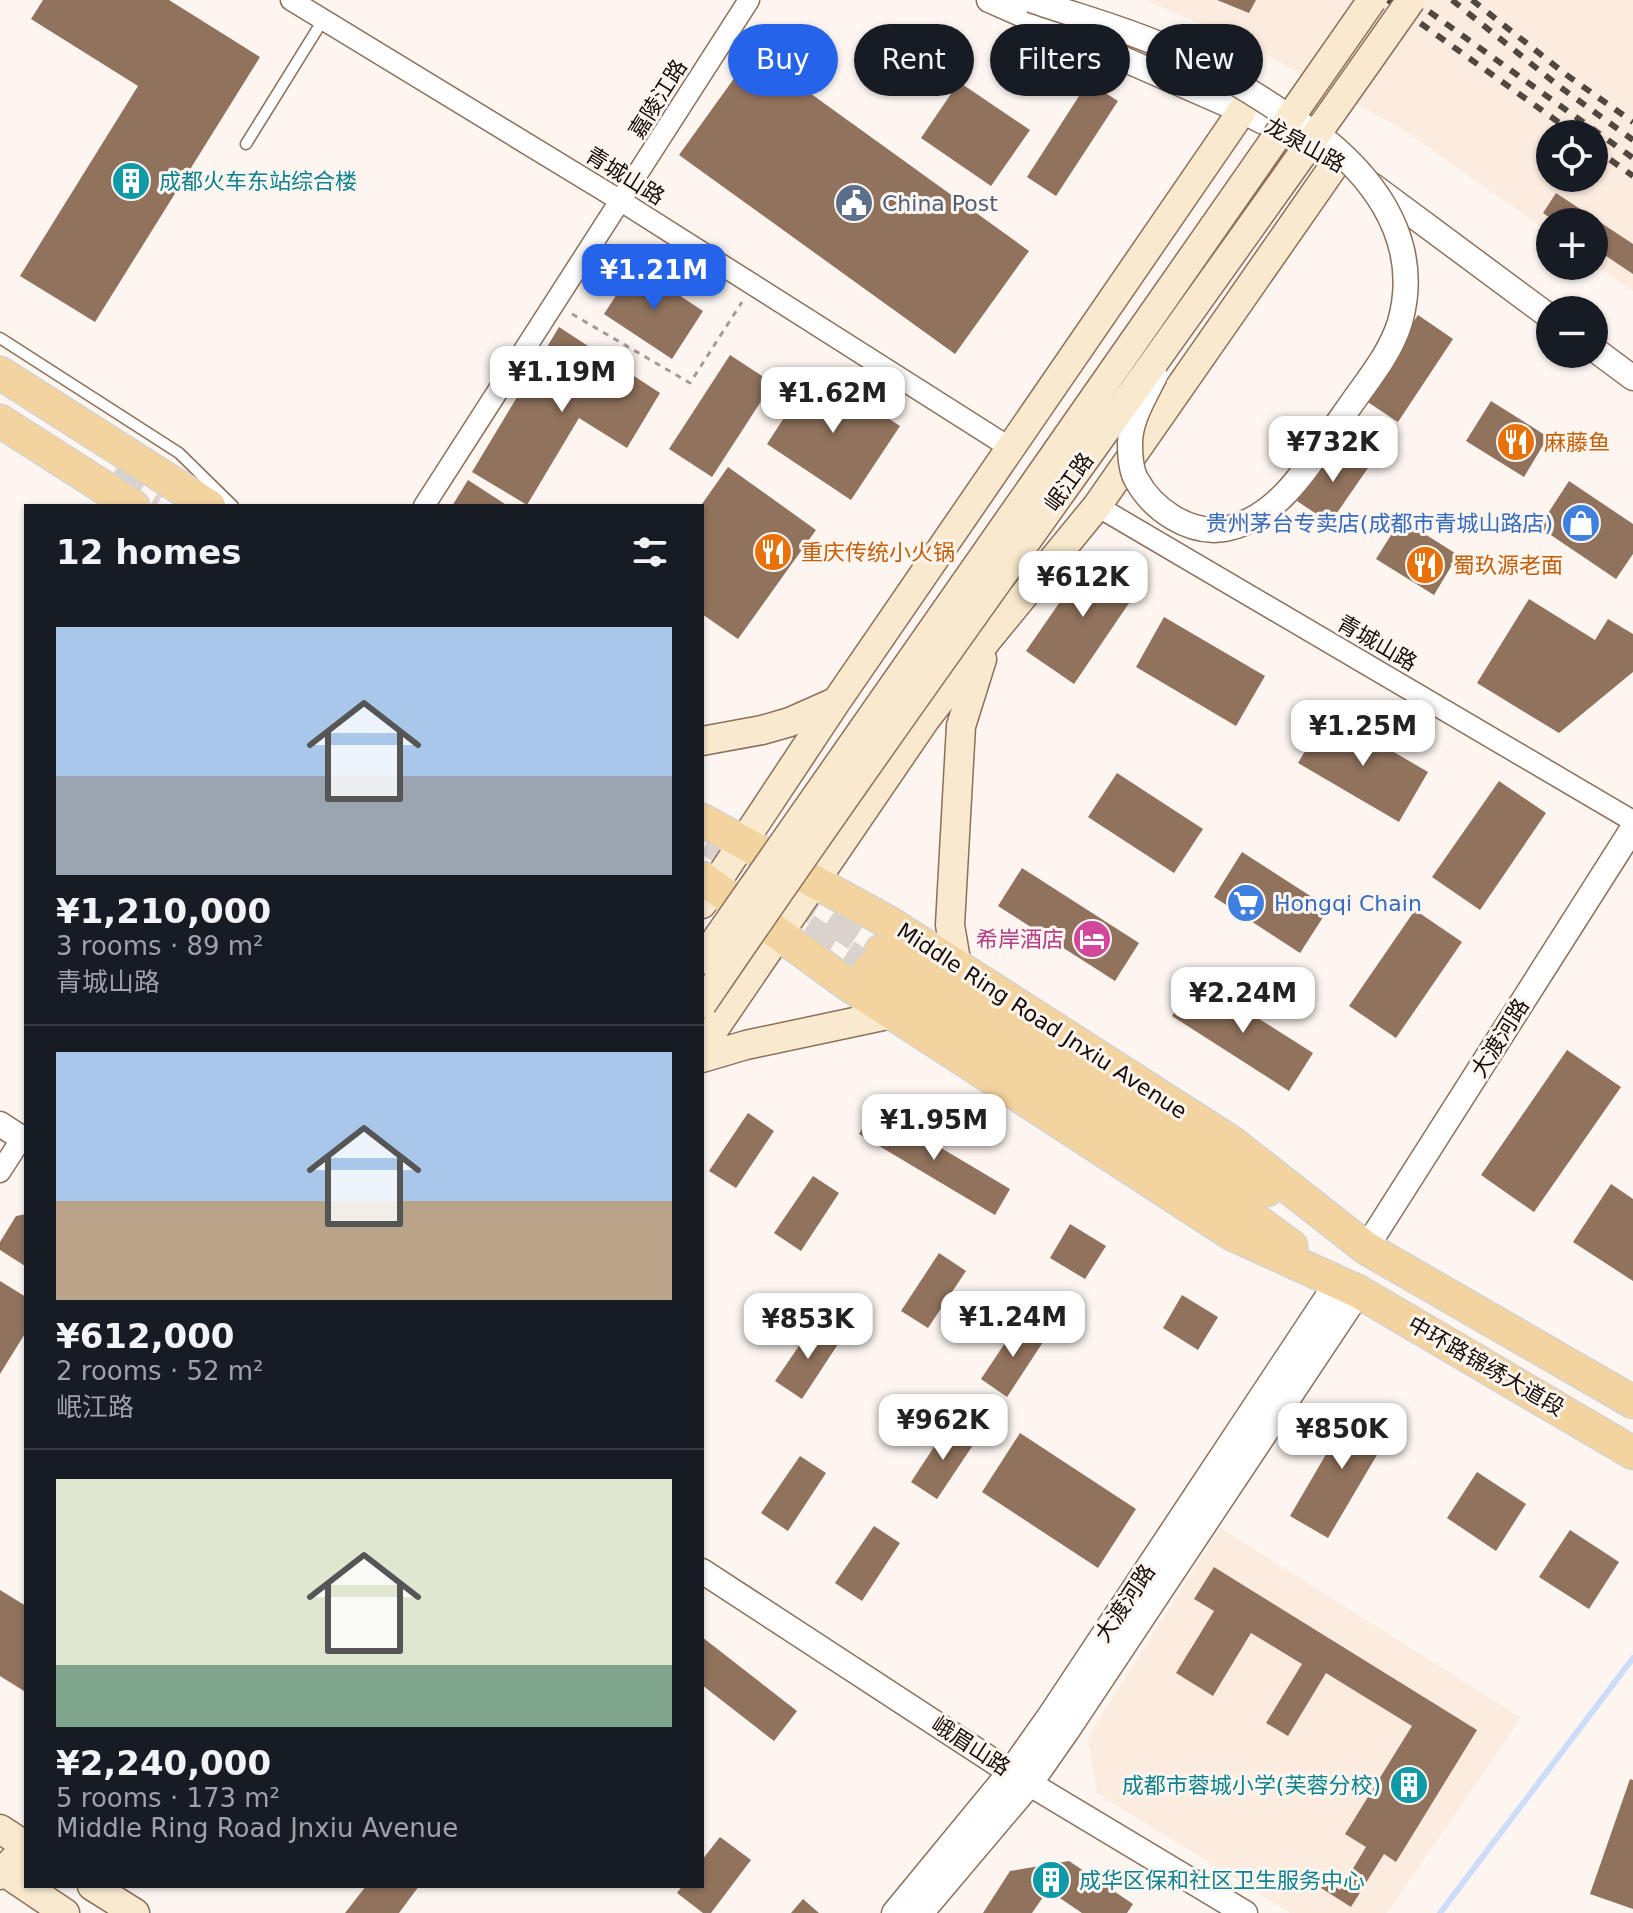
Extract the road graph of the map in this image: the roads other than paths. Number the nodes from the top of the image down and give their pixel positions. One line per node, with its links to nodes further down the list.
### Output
1 (749, 0): 10 (street, 嘉陵江路)
2 (989, 0): 7 (street, 龙泉山路)
3 (1031, 0): 12 (street, bridge)
4 (1372, 0): 34 (main road, 岷江路, bridge)
5 (1411, 0): 12 (main road, 岷江路, bridge)
6 (308, 7): 8 (lane); 10 (street, 青城山路)
7 (1242, 111): 9 (street, 龙泉山路); 18 (main road)
8 (246, 144)
9 (1338, 160): 11 (street, 龙泉山路); 23 (main road, 岷江路)
10 (621, 201): 18 (street, 青城山路); 22 (street, 嘉陵江路)
11 (1536, 307)
12 (1176, 333): 36 (main road, 岷江路, bridge)
13 (0, 338): 21 (lane)
14 (1608, 359): 16 (street)
15 (0, 373): 20 (main road)
16 (1633, 378)
17 (0, 421): 19 (main road)
18 (1012, 449): 25 (main road)
19 (130, 504)
20 (206, 504)
21 (231, 504)
22 (425, 504)
23 (1097, 506): 24 (main road, 岷江路); 28 (street, 青城山路)
24 (988, 639): 31 (main road, 岷江路); 35 (main road)
25 (836, 702): 26 (main road); 30 (main road)
26 (704, 741)
27 (704, 821): 30 (main road, Middle Ring Road Jnxiu Avenue)
28 (1633, 821)
29 (1633, 828): 43 (street, 大渡河路)
30 (743, 843): 31 (main road, Middle Ring Road Jnxiu Avenue); 32 (main road)
31 (812, 883): 33 (main road, 岷江路); 35 (main road, Middle Ring Road Jnxiu Avenue)
32 (706, 889): 33 (main road)
33 (778, 933): 37 (main road); 38 (main road, 岷江路)
34 (704, 957)
35 (957, 966): 43 (main road, Middle Ring Road Jnxiu Avenue)
36 (704, 1001)
37 (892, 1014): 39 (main road); 44 (main road)
38 (704, 1044)
39 (704, 1057)
40 (0, 1124): 41 (street)
41 (24, 1140): 42 (street)
42 (0, 1172)
43 (1366, 1248): 44 (main road); 45 (main road, 中环路锦绣大道段)
44 (1349, 1286): 46 (main road, 中环路锦绣大道段); 48 (street, 大渡河路)
45 (1633, 1402)
46 (1633, 1453)
47 (704, 1572): 48 (street, 峨眉山路)
48 (1020, 1778): 58 (street, 大渡河路); 59 (street, 大渡河路); 60 (street, 峨眉山路)
49 (0, 1829): 50 (main road)
50 (24, 1845)
51 (24, 1848): 52 (main road)
52 (1, 1872): 53 (main road)
53 (24, 1887)
54 (26, 1888): 56 (main road)
55 (95, 1888): 57 (main road)
56 (50, 1903)
57 (135, 1913)
58 (894, 1913)
59 (921, 1913)
60 (1245, 1913)

